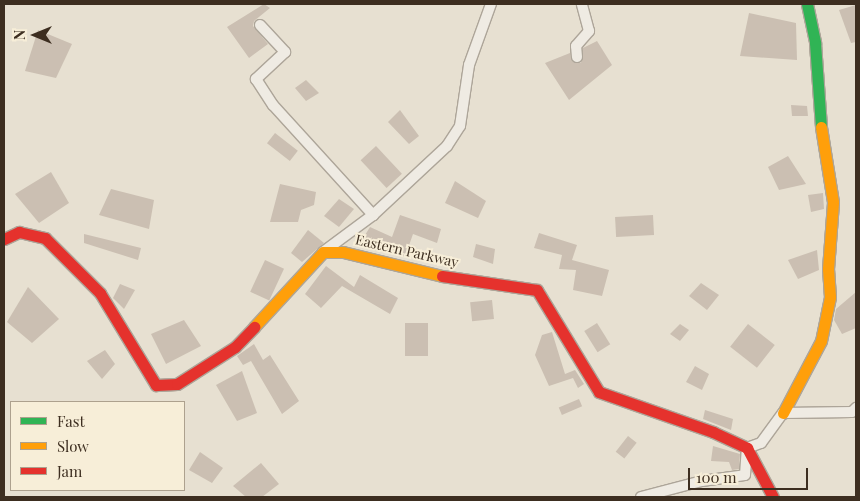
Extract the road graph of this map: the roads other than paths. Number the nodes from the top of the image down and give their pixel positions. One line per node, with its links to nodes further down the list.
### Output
1 (491, 4): 6 (street)
2 (582, 4): 5 (street)
3 (807, 4): 10 (street)
4 (260, 25): 6 (street)
5 (577, 57)
6 (372, 215): 8 (street)
7 (4, 239): 8 (street)
8 (323, 252): 11 (street, Eastern Parkway)
9 (856, 408): 10 (street)
10 (783, 413): 11 (street)
11 (747, 448): 12 (street); 13 (street)
12 (641, 497)
13 (773, 497)

